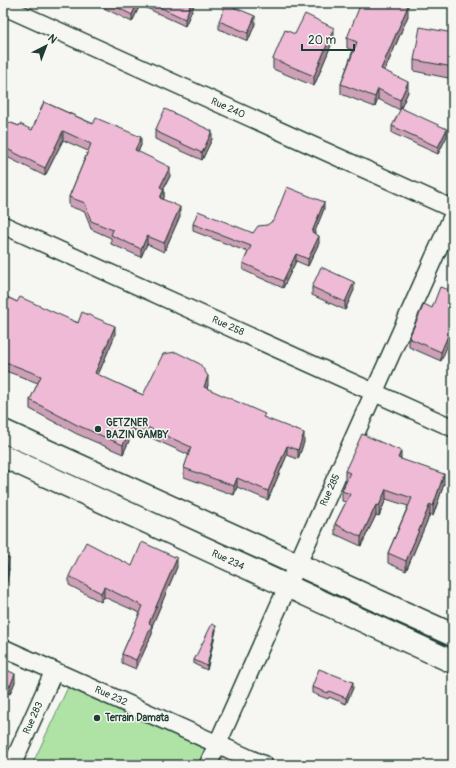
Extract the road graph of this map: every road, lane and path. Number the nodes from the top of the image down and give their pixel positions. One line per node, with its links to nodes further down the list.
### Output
1 (3, 6): 2 (street, Rue 240)
2 (453, 209)
3 (453, 216): 5 (street, Rue 285)
4 (3, 225): 5 (street, Rue 258)
5 (374, 392): 6 (street, Rue 258); 9 (street, Rue 285)
6 (453, 428)
7 (3, 431): 9 (main road)
8 (3, 456): 10 (main road, Rue 234)
9 (297, 566): 10 (street, Rue 285); 11 (main road)
10 (287, 587): 13 (main road, Rue 234); 15 (street, Rue 285)
11 (453, 635)
12 (3, 648): 14 (street, Rue 232)
13 (453, 662)
14 (54, 671): 15 (street, Rue 232); 16 (street, Rue 283)
15 (217, 744): 17 (street, Rue 285); 18 (street, Rue 232)
16 (12, 765)
17 (208, 765)
18 (264, 765)

